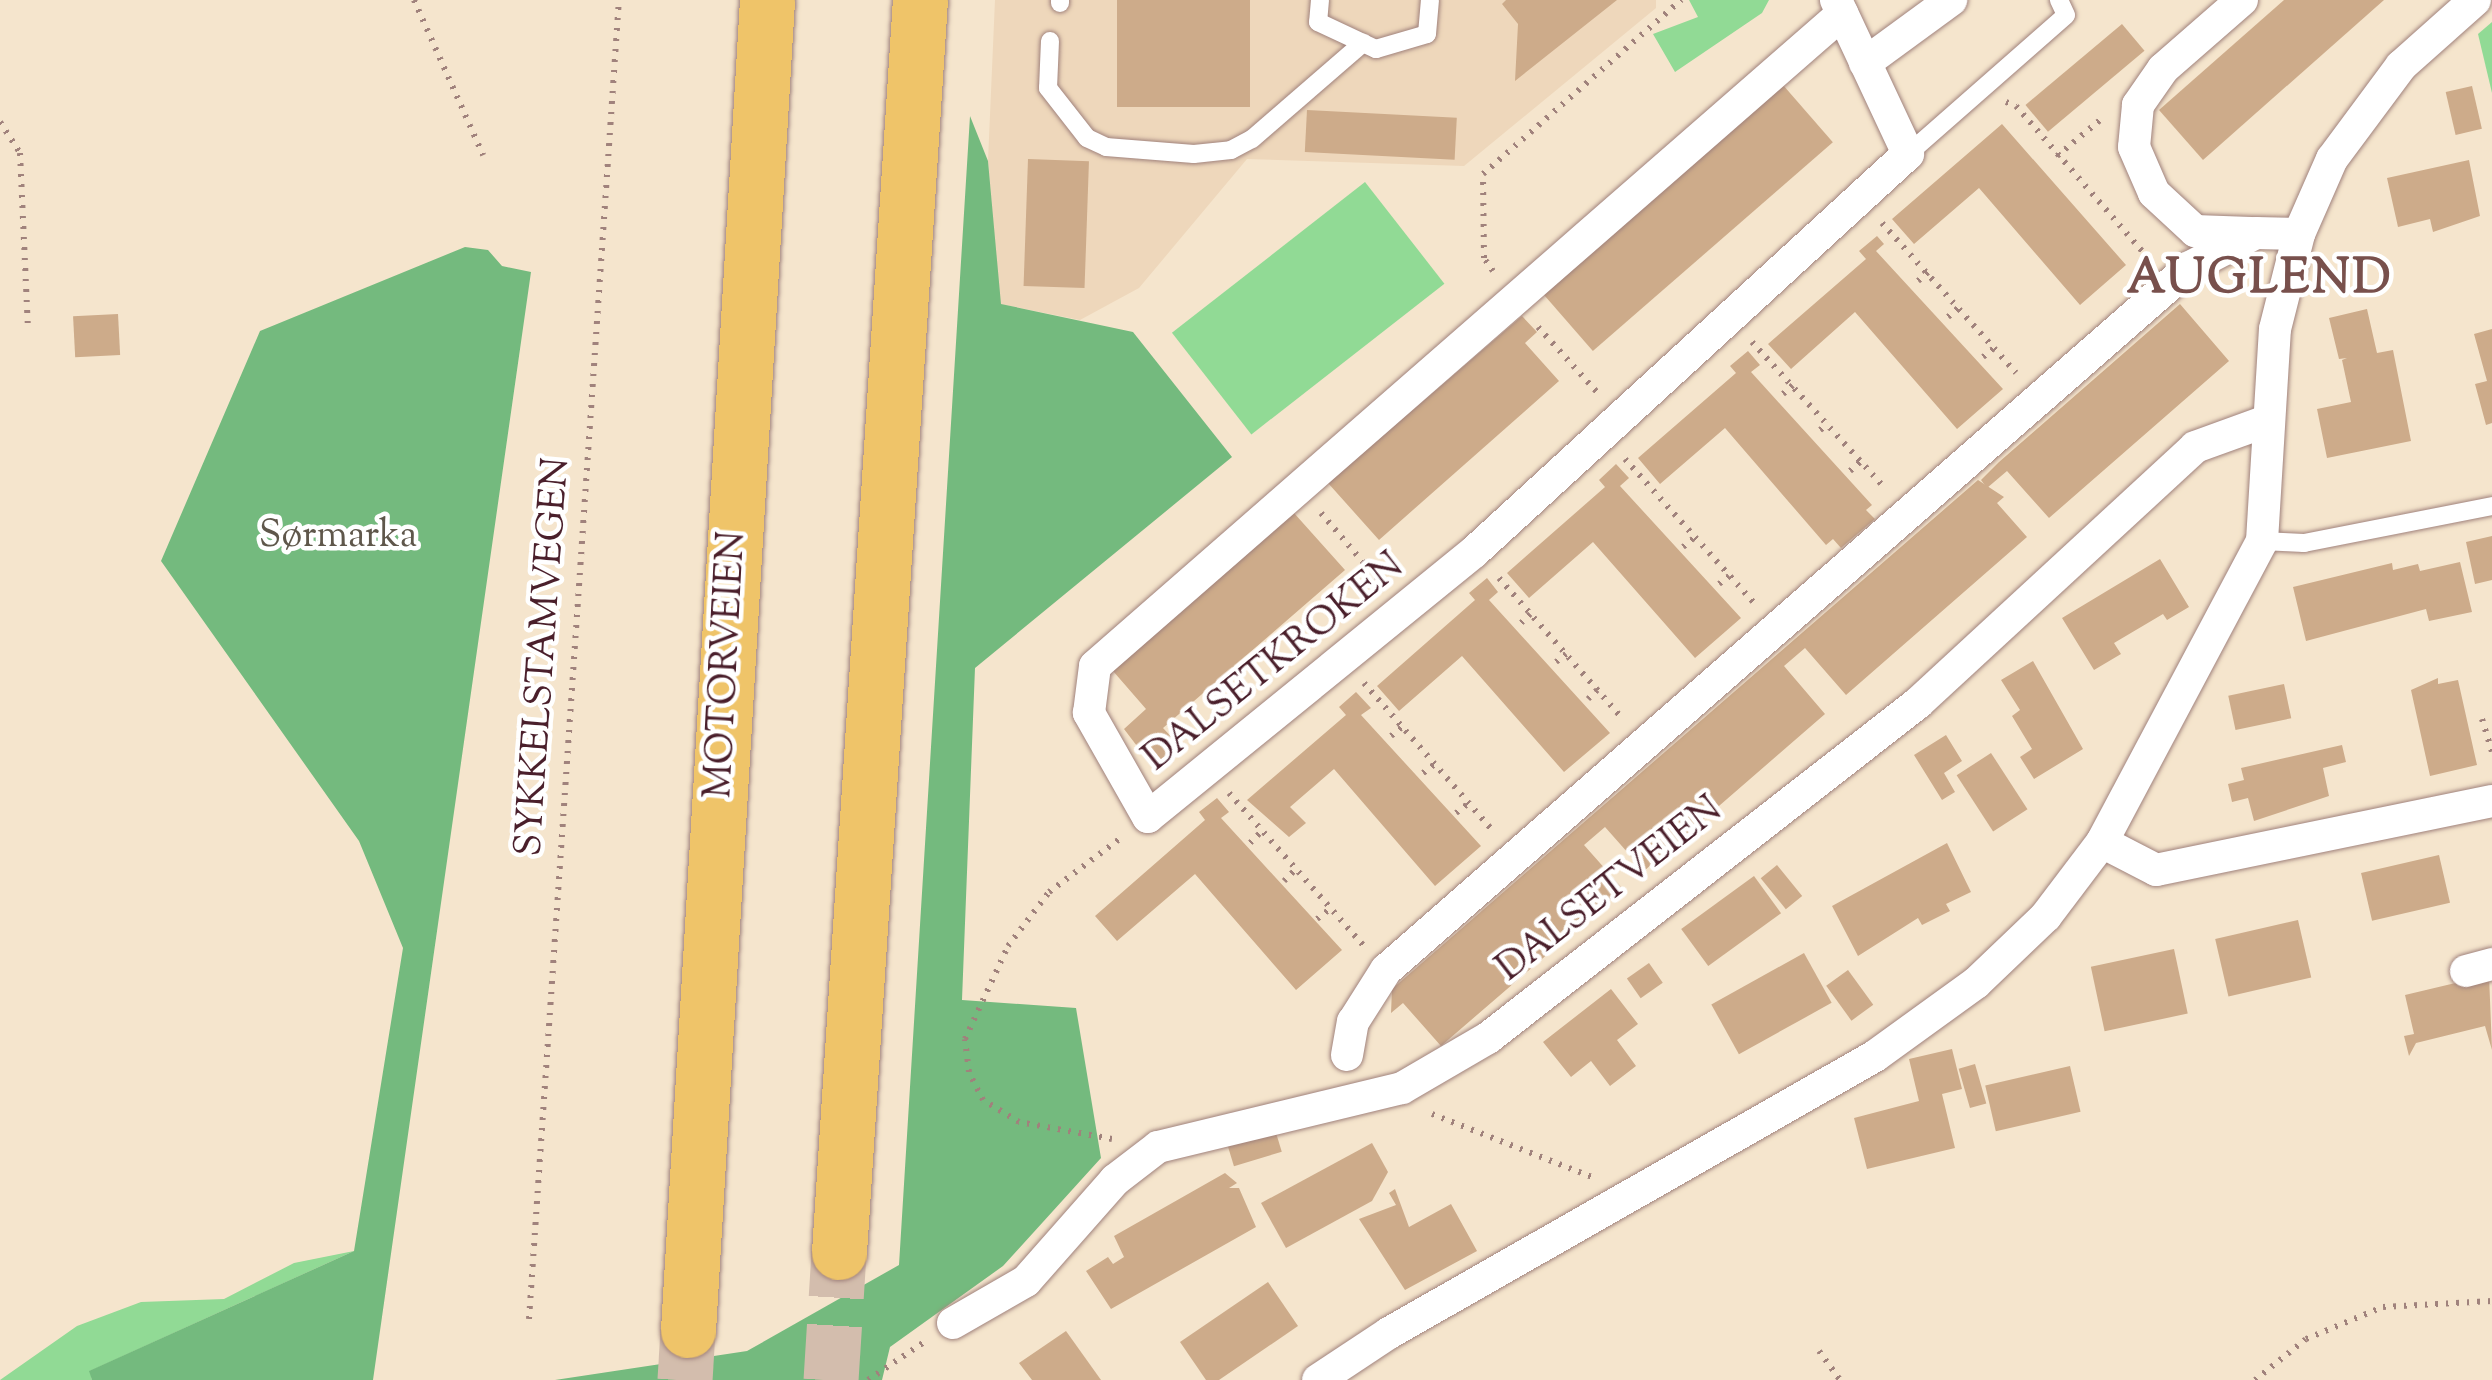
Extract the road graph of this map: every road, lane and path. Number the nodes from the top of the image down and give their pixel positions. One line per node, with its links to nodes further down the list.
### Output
1 (414, 0): 18 (path)
2 (618, 0): 88 (path, SYKKELSTAMVEGEN)
3 (767, 0): 90 (highway, MOTORVEIEN)
4 (920, 0): 86 (highway)
5 (1320, 0): 14 (lane)
6 (1430, 0): 14 (lane)
7 (1682, 0): 26 (path)
8 (1951, 0): 15 (street)
9 (2059, 0): 19 (lane)
10 (2242, 0): 21 (street)
11 (2474, 0): 22 (street)
12 (1839, 7): 15 (street); 26 (street, DALSETKROKEN)
13 (1050, 41): 14 (lane)
14 (1363, 44)
15 (1865, 63): 19 (street)
16 (2016, 106): 25 (path)
17 (0, 122): 29 (path)
18 (484, 154)
19 (1908, 154): 72 (street, DALSETKROKEN)
20 (1890, 225): 23 (path)
21 (2256, 233): 22 (street); 25 (street)
22 (2299, 234): 37 (street)
23 (1929, 271): 24 (path); 27 (path)
24 (1918, 281)
25 (2172, 286): 36 (street)
26 (1516, 302): 33 (path); 43 (street, DALSETKROKEN)
27 (1959, 307): 28 (path); 31 (path)
28 (1948, 317)
29 (28, 327)
30 (1758, 346): 34 (path)
31 (1994, 348): 32 (path); 36 (path)
32 (1983, 357)
33 (1569, 362)
34 (1793, 385): 35 (path); 38 (path)
35 (1783, 394)
36 (2040, 401): 45 (street)
37 (2267, 421): 47 (street); 83 (street, DALSETVEIEN)
38 (1828, 424): 39 (path); 41 (path)
39 (1820, 430)
40 (1624, 457): 46 (path)
41 (1861, 461): 42 (path); 45 (path)
42 (1850, 471)
43 (1298, 488): 49 (path); 72 (street, DALSETKROKEN)
44 (2492, 506): 47 (lane)
45 (1909, 516): 55 (street)
46 (1694, 536): 48 (path); 51 (path)
47 (2262, 542): 74 (street)
48 (1683, 547)
49 (1354, 551)
50 (1490, 568): 53 (path)
51 (1730, 576): 52 (path); 55 (path)
52 (1719, 584)
53 (1530, 614): 54 (path); 56 (path)
54 (1520, 622)
55 (1778, 630): 64 (street)
56 (1566, 654): 57 (path); 59 (path)
57 (1556, 662)
58 (1362, 681): 62 (path)
59 (1597, 690): 60 (path); 64 (path)
60 (1588, 699)
61 (2482, 719): 65 (path)
62 (1402, 726): 63 (path); 66 (path)
63 (1391, 736)
64 (1646, 745): 76 (street)
65 (2492, 752)
66 (1435, 764): 67 (path); 70 (path)
67 (1423, 773)
68 (1228, 793): 73 (path)
69 (2492, 801): 74 (street)
70 (1469, 803): 71 (path); 76 (path)
71 (1456, 814)
72 (1148, 818): 84 (path)
73 (1262, 831): 75 (path); 77 (path)
74 (2102, 842): 85 (street)
75 (1250, 843)
76 (1517, 859): 81 (street)
77 (1296, 869): 78 (path); 79 (path)
78 (1284, 881)
79 (1331, 908): 80 (path); 81 (path)
80 (1317, 919)
81 (1386, 970): 82 (street)
82 (1347, 1055)
83 (1402, 1088): 84 (street, DALSETVEIEN); 85 (path)
84 (1158, 1148): 89 (street, DALSETVEIEN)
85 (1633, 1193): 93 (street)
86 (839, 1252)
87 (2492, 1301): 95 (path)
88 (529, 1318)
89 (953, 1323): 92 (path)
90 (688, 1330)
91 (1819, 1351): 94 (path)
92 (868, 1380)
93 (1318, 1380)
94 (1840, 1380)
95 (2255, 1380)

